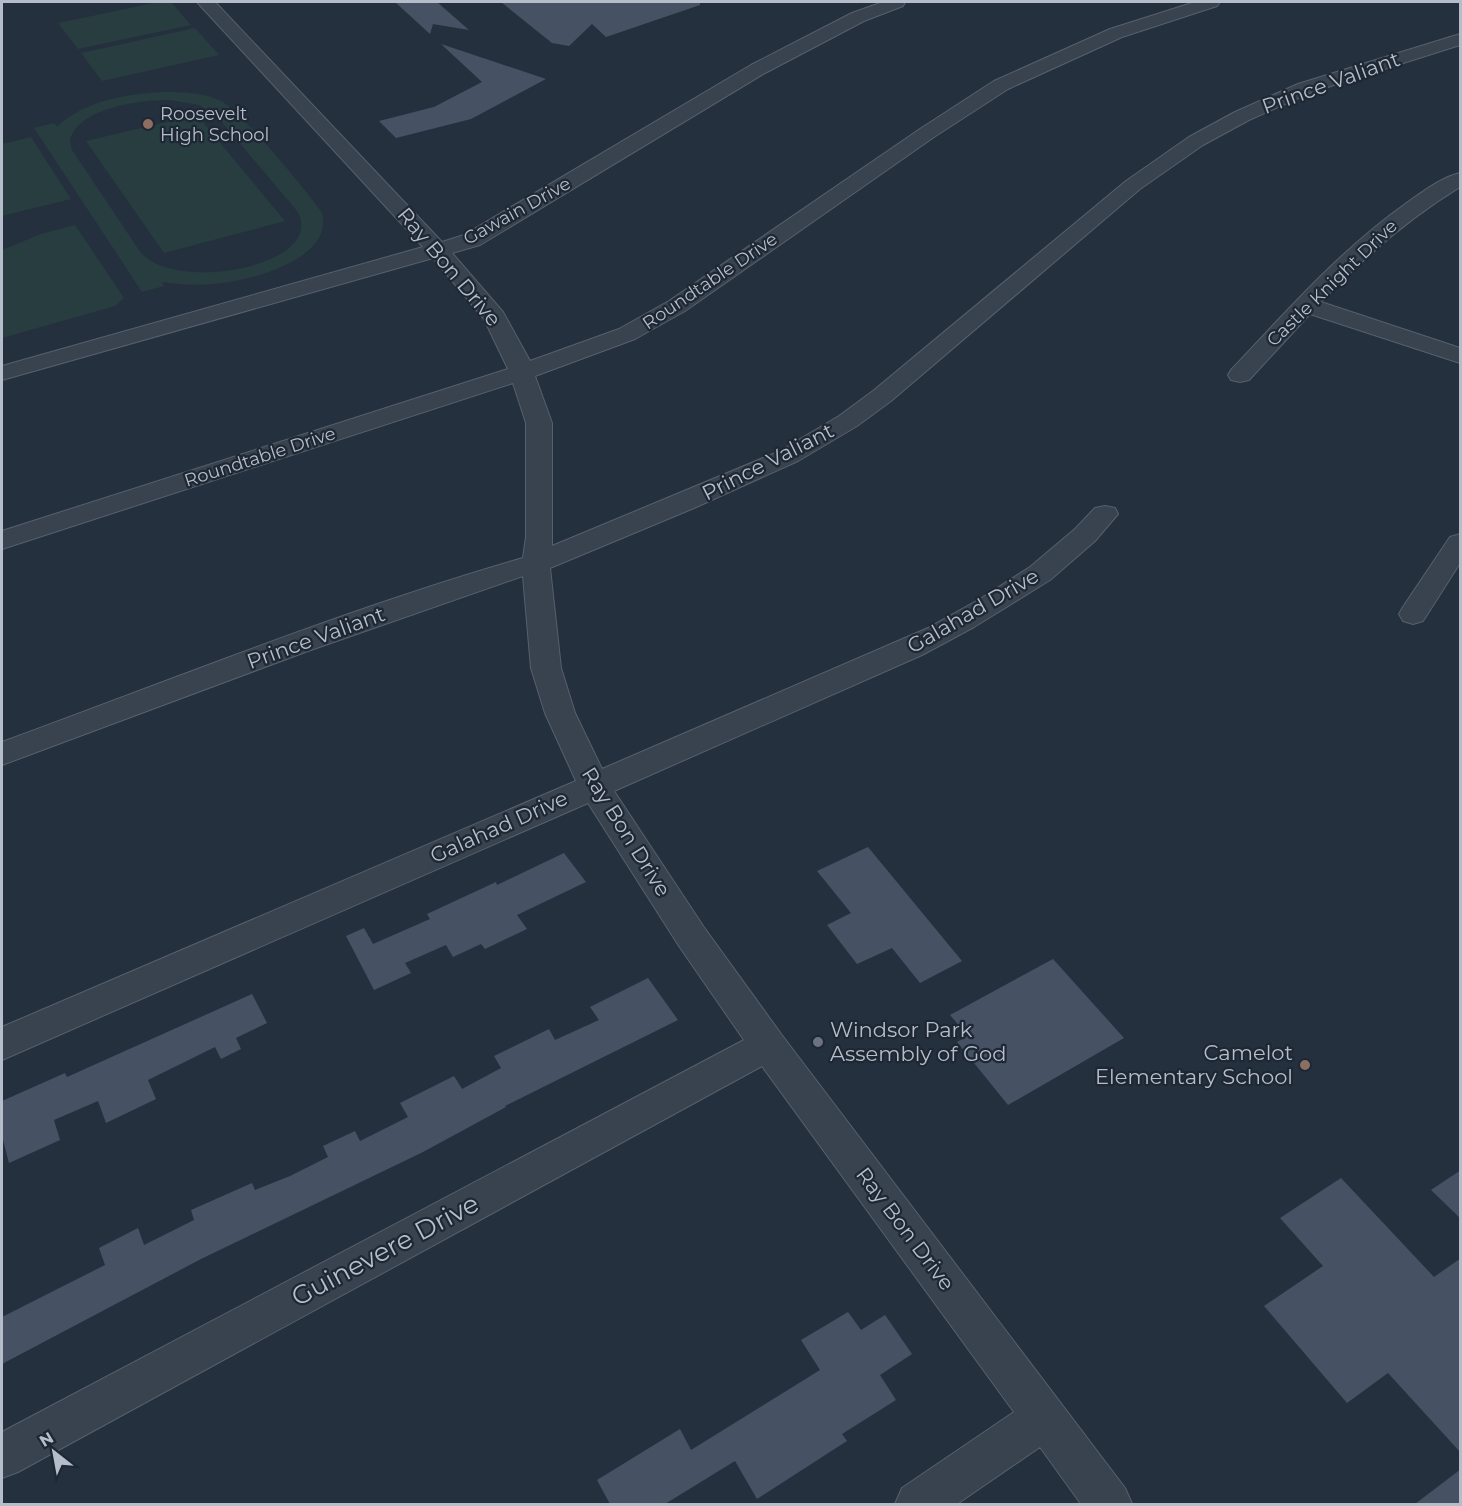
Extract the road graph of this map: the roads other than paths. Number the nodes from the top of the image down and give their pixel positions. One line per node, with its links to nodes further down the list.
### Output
1 (206, 2): 6 (street, Ray Bon Drive)
2 (897, 2): 6 (street, Gawain Drive)
3 (1211, 2): 9 (street, Roundtable Drive)
4 (1461, 39): 15 (street, Prince Valiant)
5 (1461, 179): 7 (street, Castle Knight Drive)
6 (437, 249): 9 (street, Ray Bon Drive); 10 (street, Gawain Drive)
7 (1307, 305): 8 (street); 11 (street, Castle Knight Drive)
8 (1461, 356)
9 (522, 372): 13 (street, Roundtable Drive); 15 (street, Ray Bon Drive)
10 (2, 374)
11 (1240, 375)
12 (1106, 514): 18 (street, Galahad Drive)
13 (2, 540)
14 (1461, 543): 16 (street)
15 (536, 563): 17 (street, Prince Valiant); 18 (street, Ray Bon Drive)
16 (1413, 614)
17 (2, 754)
18 (594, 786): 19 (street, Galahad Drive); 20 (street, Ray Bon Drive)
19 (2, 1044)
20 (768, 1045): 21 (street, Ray Bon Drive); 22 (street, Guinevere Drive)
21 (1045, 1417): 23 (street); 24 (street, Ray Bon Drive)
22 (2, 1456)
23 (918, 1504)
24 (1108, 1504)

